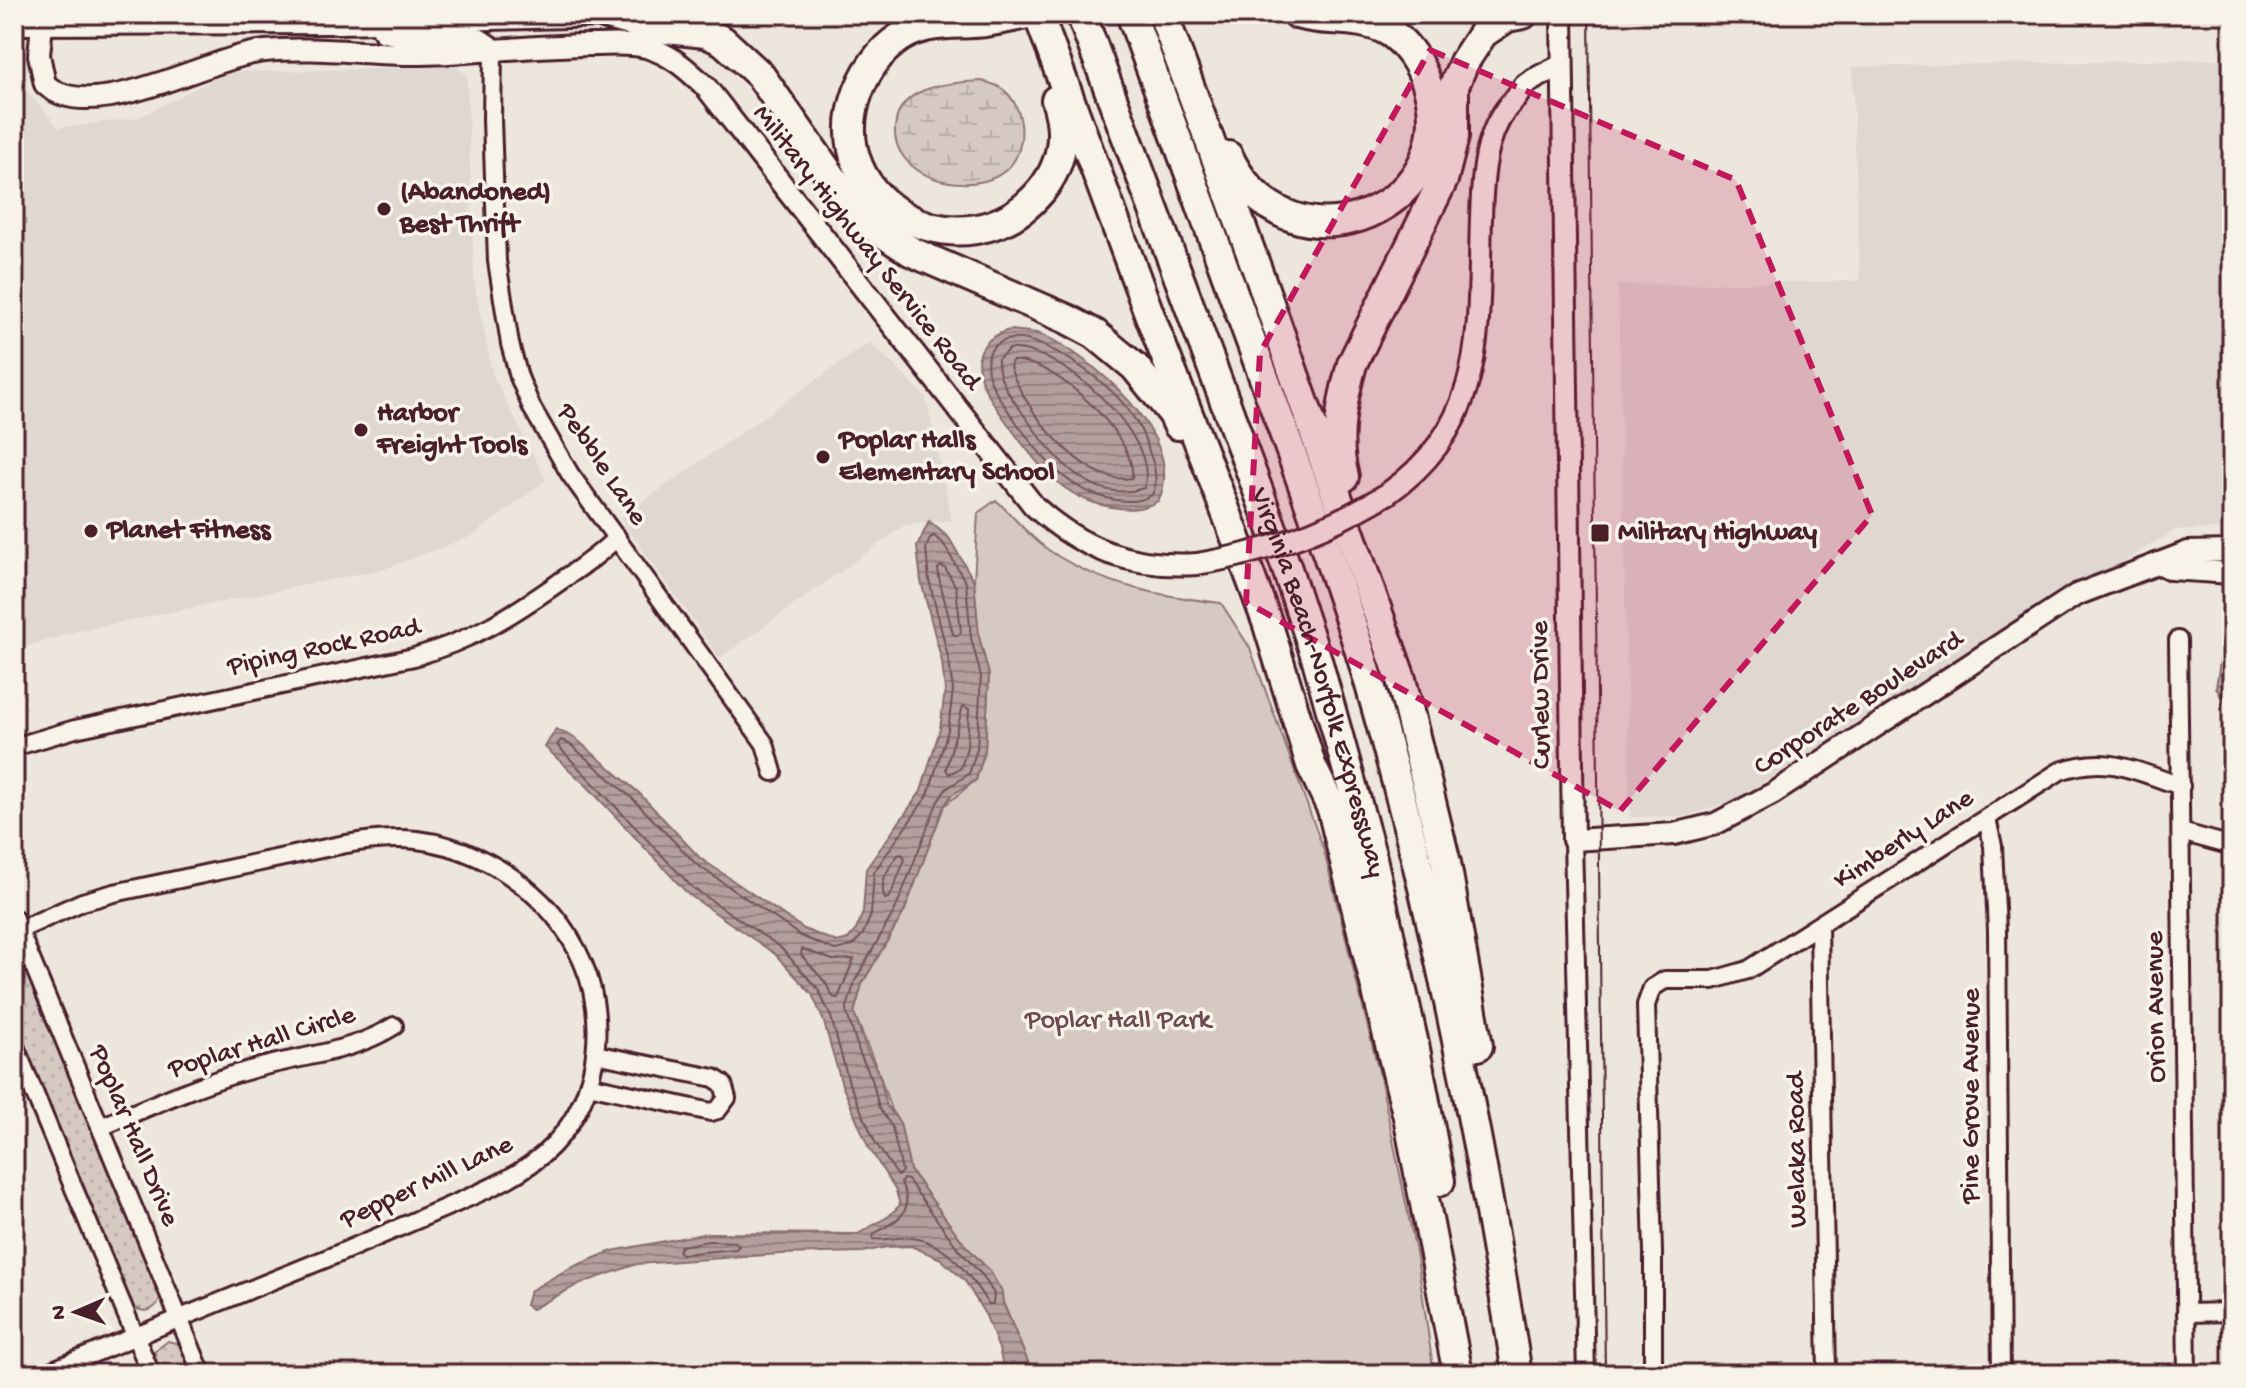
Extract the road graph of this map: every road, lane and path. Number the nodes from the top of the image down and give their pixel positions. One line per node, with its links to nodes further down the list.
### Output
1 (607, 14): 11 (main road); 16 (highway)
2 (1027, 14): 3 (highway)
3 (1036, 14): 16 (highway)
4 (1081, 14): 46 (highway, Virginia Beach-Norfolk Expressway)
5 (1131, 14): 37 (highway, Virginia Beach-Norfolk Expressway)
6 (1163, 14): 14 (highway)
7 (1297, 14): 14 (highway)
8 (1562, 14): 15 (street, Curlew Drive)
9 (1512, 17): 21 (highway)
10 (43, 18): 11 (main road); 12 (main road); 13 (street, Military Highway Service Road)
11 (340, 21): 13 (main road)
12 (14, 22)
13 (493, 51): 15 (street, Military Highway Service Road, bridge); 17 (street, Pebble Lane)
14 (1186, 73): 21 (highway)
15 (1562, 74): 28 (street, Curlew Drive)
16 (1233, 530): 45 (highway)
17 (617, 537): 23 (street, Piping Rock Road); 24 (street, Pebble Lane)
18 (2232, 551): 19 (street, Corporate Boulevard)
19 (2159, 563): 20 (street); 28 (street, Corporate Boulevard)
20 (2232, 573)
21 (1374, 598): 37 (highway)
22 (2178, 640): 25 (street, Orion Avenue)
23 (14, 747)
24 (773, 772)
25 (2181, 786): 26 (street, Kimberly Lane); 27 (street, Orion Avenue)
26 (1987, 819): 31 (street, Kimberly Lane); 51 (street, Pine Grove Avenue)
27 (2181, 832): 29 (street); 39 (street, Orion Avenue)
28 (1573, 840): 48 (street, Curlew Drive)
29 (2232, 846)
30 (16, 924): 34 (street, Pepper Mill Lane); 36 (street, Poplar Hall Drive)
31 (1819, 925): 49 (street, Kimberly Lane); 50 (street, Welaka Road)
32 (394, 1026): 36 (street, Poplar Hall Circle)
33 (14, 1044): 41 (street)
34 (595, 1054): 35 (street, Pepper Mill Lane); 35 (street)
35 (588, 1085): 40 (street, Pepper Mill Lane)
36 (101, 1127): 40 (street, Poplar Hall Drive)
37 (1498, 1254): 47 (highway, Virginia Beach-Norfolk Expressway)
38 (2232, 1312): 39 (street)
39 (2186, 1313): 52 (street, Orion Avenue)
40 (180, 1319): 41 (street, Pepper Mill Lane); 44 (street, Poplar Hall Drive)
41 (136, 1337): 42 (street, Pepper Mill Lane); 43 (street)
42 (43, 1374)
43 (151, 1374)
44 (202, 1374)
45 (1458, 1374)
46 (1467, 1374)
47 (1517, 1374)
48 (1586, 1374)
49 (1653, 1374)
50 (1827, 1374)
51 (2001, 1374)
52 (2187, 1374)

